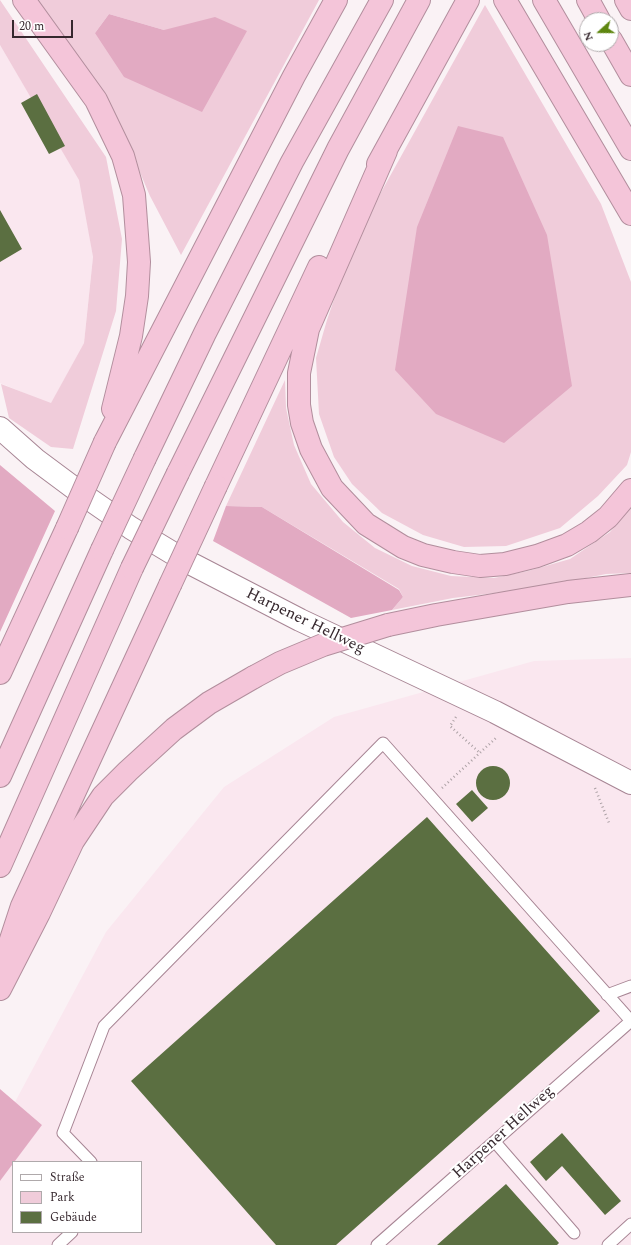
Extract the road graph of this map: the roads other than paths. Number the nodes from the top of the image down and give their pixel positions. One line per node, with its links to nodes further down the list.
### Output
1 (24, 0): 20 (highway)
2 (336, 0): 20 (highway)
3 (382, 0): 24 (highway, bridge)
4 (419, 0): 26 (highway, bridge)
5 (468, 0): 15 (highway)
6 (505, 0): 16 (highway)
7 (544, 0): 14 (highway)
8 (588, 0): 11 (highway)
9 (626, 0): 10 (highway)
10 (631, 9)
11 (595, 12)
12 (618, 52): 13 (highway)
13 (631, 75)
14 (631, 149)
15 (386, 151): 21 (highway); 27 (highway, bridge)
16 (605, 170): 17 (highway); 18 (highway)
17 (631, 214)
18 (631, 226)
19 (0, 428): 25 (main road, Harpener Hellweg)
20 (105, 442): 23 (highway, bridge)
21 (631, 490)
22 (631, 585): 29 (highway, bridge)
23 (0, 673)
24 (0, 776)
25 (631, 783)
26 (0, 866)
27 (0, 973)
28 (631, 986): 30 (lane)
29 (0, 989)
30 (607, 994): 31 (lane); 33 (lane)
31 (631, 1021): 32 (lane, Harpener Hellweg)
32 (495, 1142): 36 (lane); 38 (lane, Harpener Hellweg)
33 (90, 1161)
34 (631, 1224): 39 (lane)
35 (71, 1233): 37 (lane)
36 (574, 1233)
37 (58, 1245)
38 (378, 1245)
39 (608, 1245)

